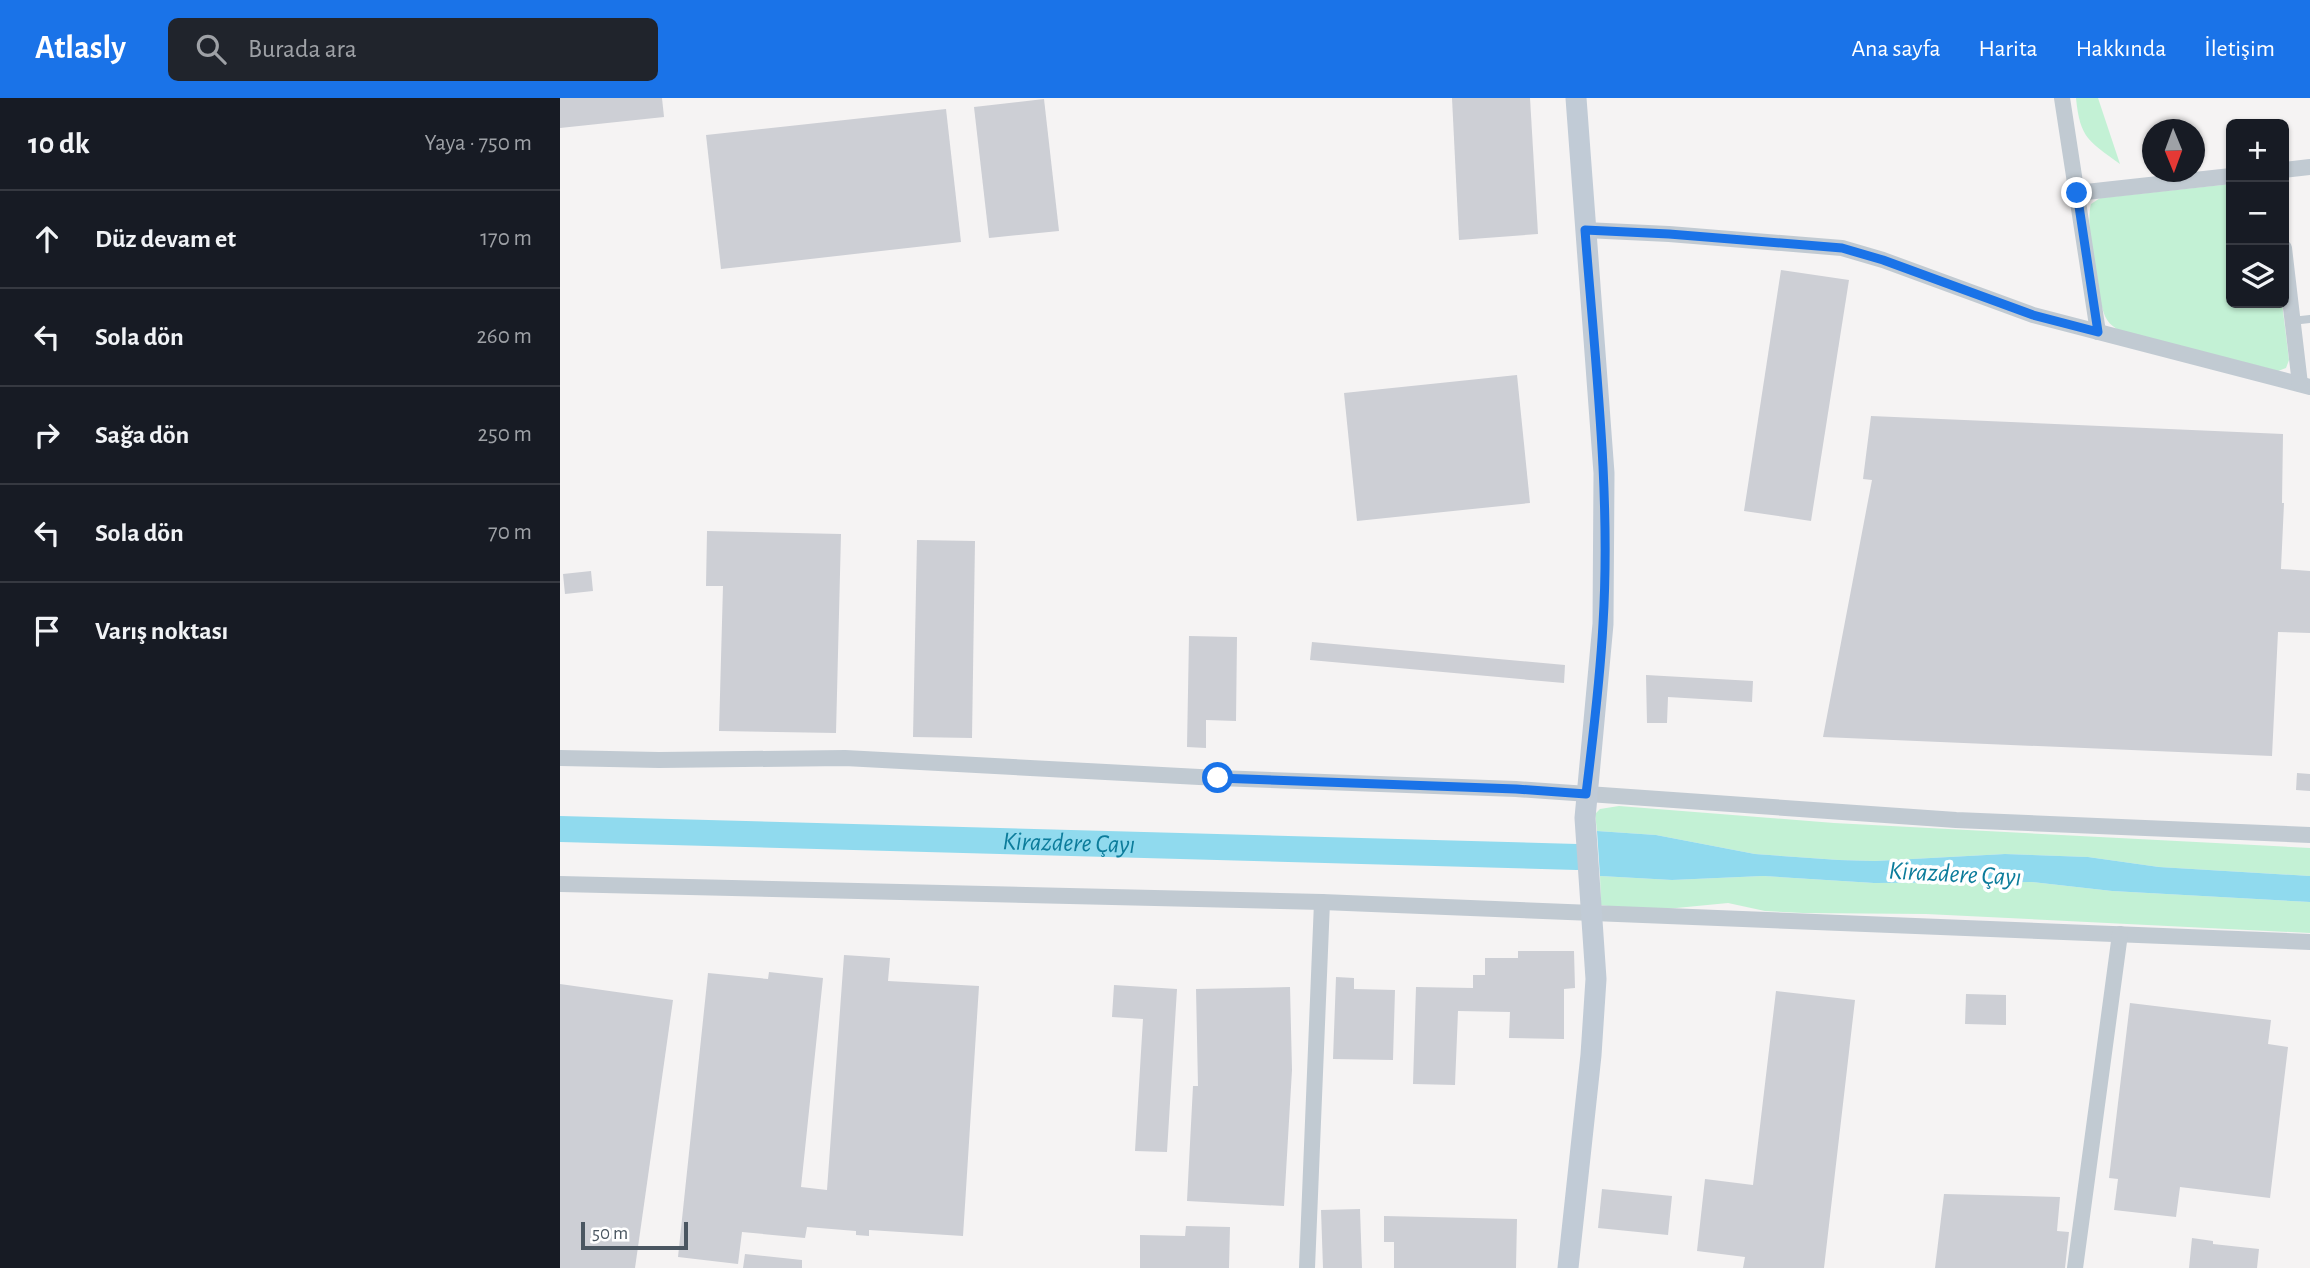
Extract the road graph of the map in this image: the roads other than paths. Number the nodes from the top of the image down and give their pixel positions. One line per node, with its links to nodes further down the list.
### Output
1 (1576, 98): 7 (street)
2 (2062, 98): 6 (street)
3 (2310, 167): 4 (street)
4 (2289, 169)
5 (2226, 177): 6 (street)
6 (2077, 193): 11 (street)
7 (1585, 230): 11 (street); 14 (street)
8 (2289, 294): 10 (street)
9 (2310, 319): 10 (lane)
10 (2292, 321): 12 (street)
11 (2098, 332): 12 (street)
12 (2305, 386)
13 (560, 758): 14 (street)
14 (1586, 794): 15 (street); 18 (street)
15 (2310, 835)
16 (560, 884): 17 (street)
17 (1322, 902): 18 (street); 21 (street)
18 (1592, 914): 19 (street); 22 (street)
19 (2120, 934): 20 (street); 23 (street)
20 (2310, 943)
21 (1307, 1268)
22 (1568, 1268)
23 (2075, 1268)

